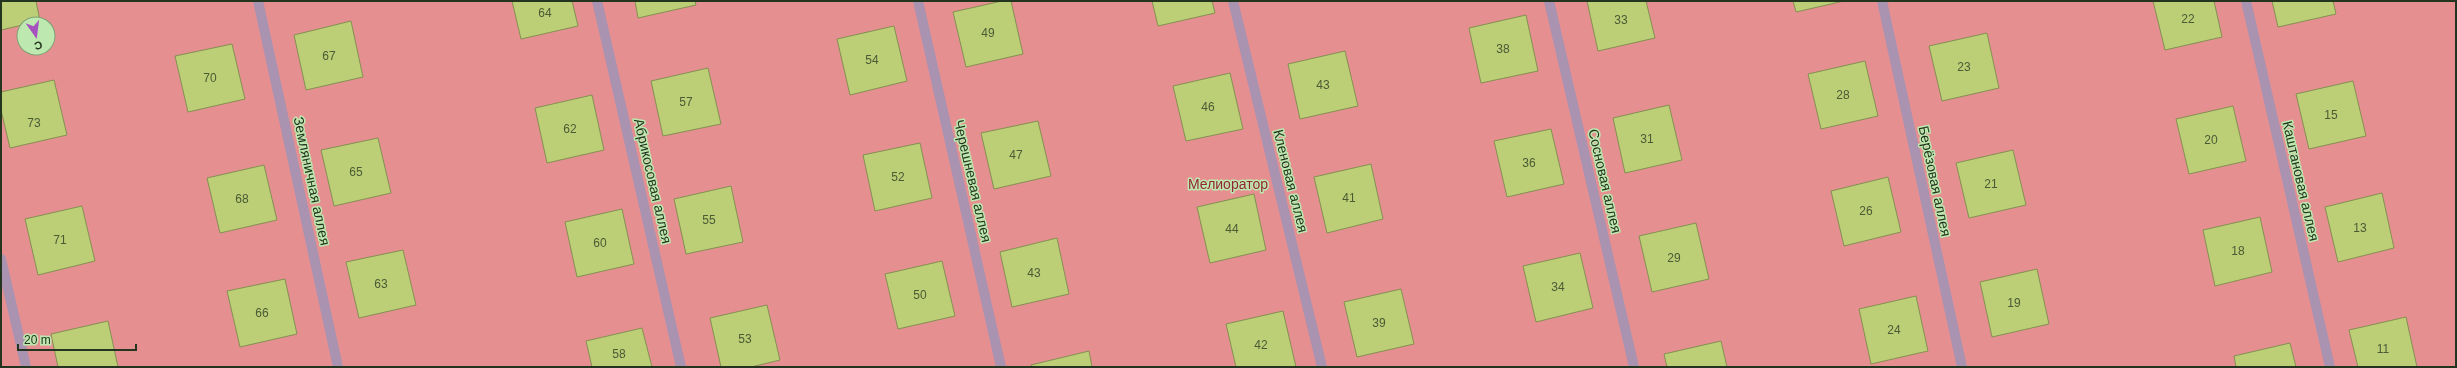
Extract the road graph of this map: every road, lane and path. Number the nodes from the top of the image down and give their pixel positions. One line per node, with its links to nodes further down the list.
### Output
1 (258, 1): 10 (street, Земляничная аллея)
2 (597, 1): 11 (street, Абрикосовая аллея)
3 (918, 1): 12 (street, Черешневая аллея)
4 (1233, 1): 13 (street, Кленовая аллея)
5 (1549, 1): 14 (street, Сосновая аллея)
6 (1882, 1): 15 (street, Берёзовая аллея)
7 (2246, 1): 16 (street, Каштановая аллея)
8 (1, 259): 9 (street)
9 (26, 367)
10 (338, 367)
11 (681, 367)
12 (1001, 367)
13 (1322, 367)
14 (1634, 367)
15 (1962, 367)
16 (2330, 367)

